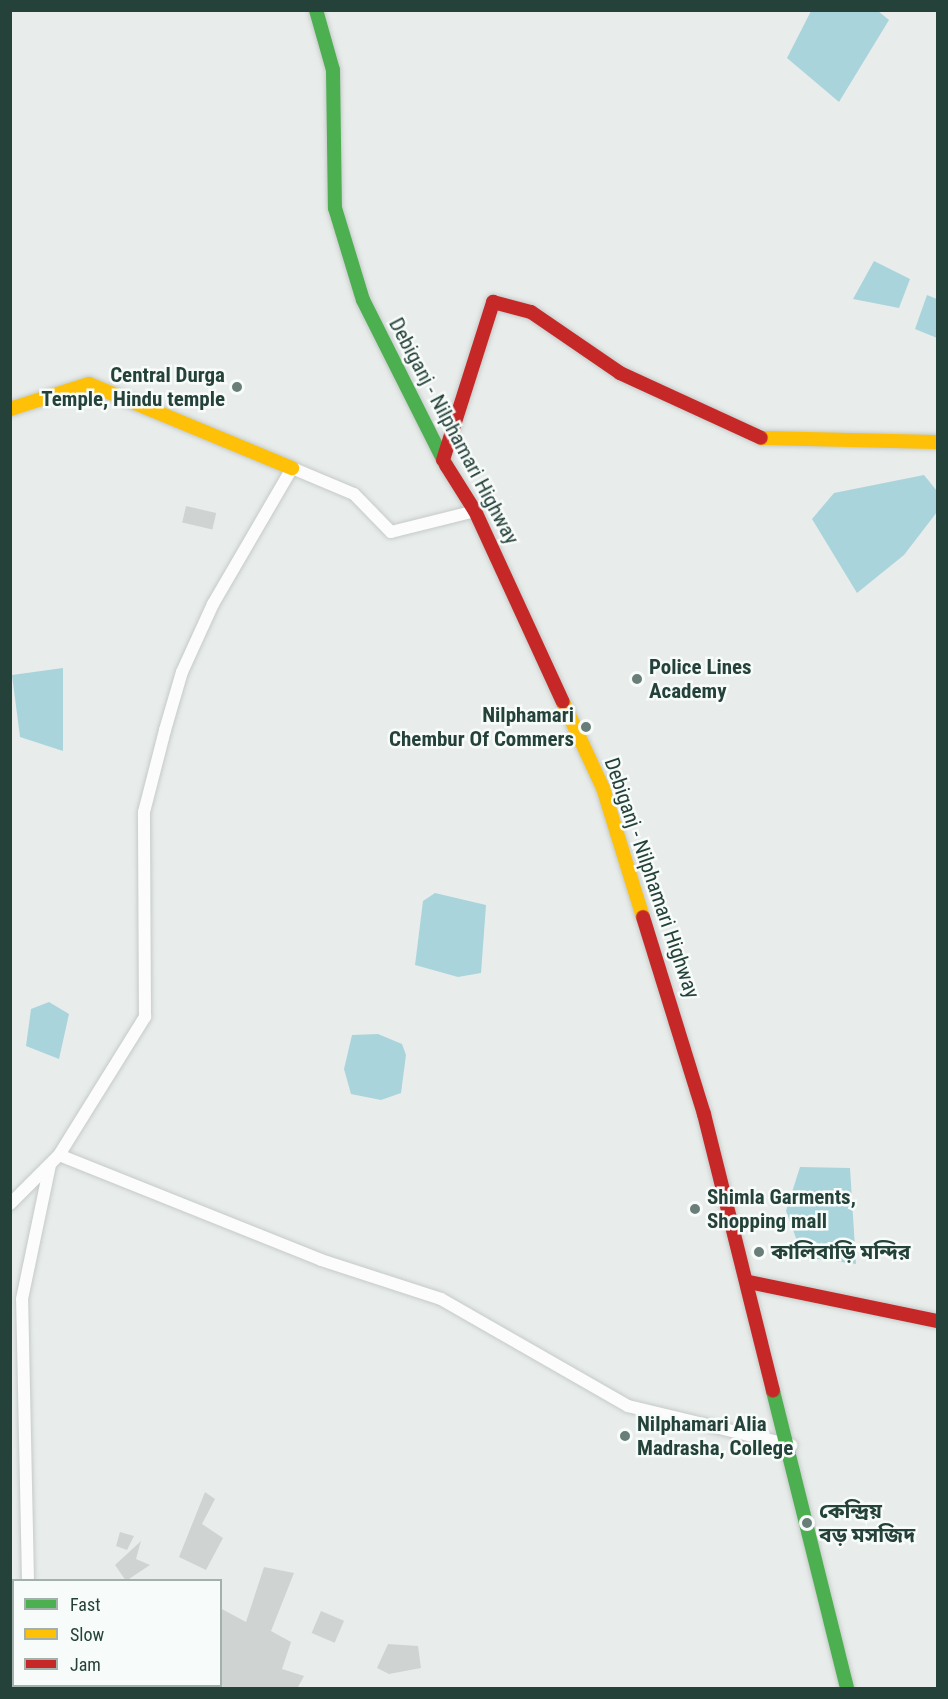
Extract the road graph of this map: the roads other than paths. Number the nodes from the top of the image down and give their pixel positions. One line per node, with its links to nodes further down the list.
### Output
1 (316, 10): 4 (main road, Debiganj - Nilphamari Highway)
2 (10, 409): 5 (main road)
3 (938, 442): 4 (main road)
4 (443, 460): 6 (main road, Debiganj - Nilphamari Highway)
5 (292, 468): 6 (street); 7 (street)
6 (475, 511): 10 (main road, Debiganj - Nilphamari Highway)
7 (59, 1155): 8 (street); 12 (street)
8 (50, 1165): 9 (street); 13 (street)
9 (10, 1204)
10 (749, 1282): 11 (main road); 12 (main road, Debiganj - Nilphamari Highway)
11 (938, 1320)
12 (791, 1445): 16 (main road, Debiganj - Nilphamari Highway)
13 (28, 1579)
14 (30, 1687): 15 (street)
15 (39, 1689)
16 (847, 1689)

